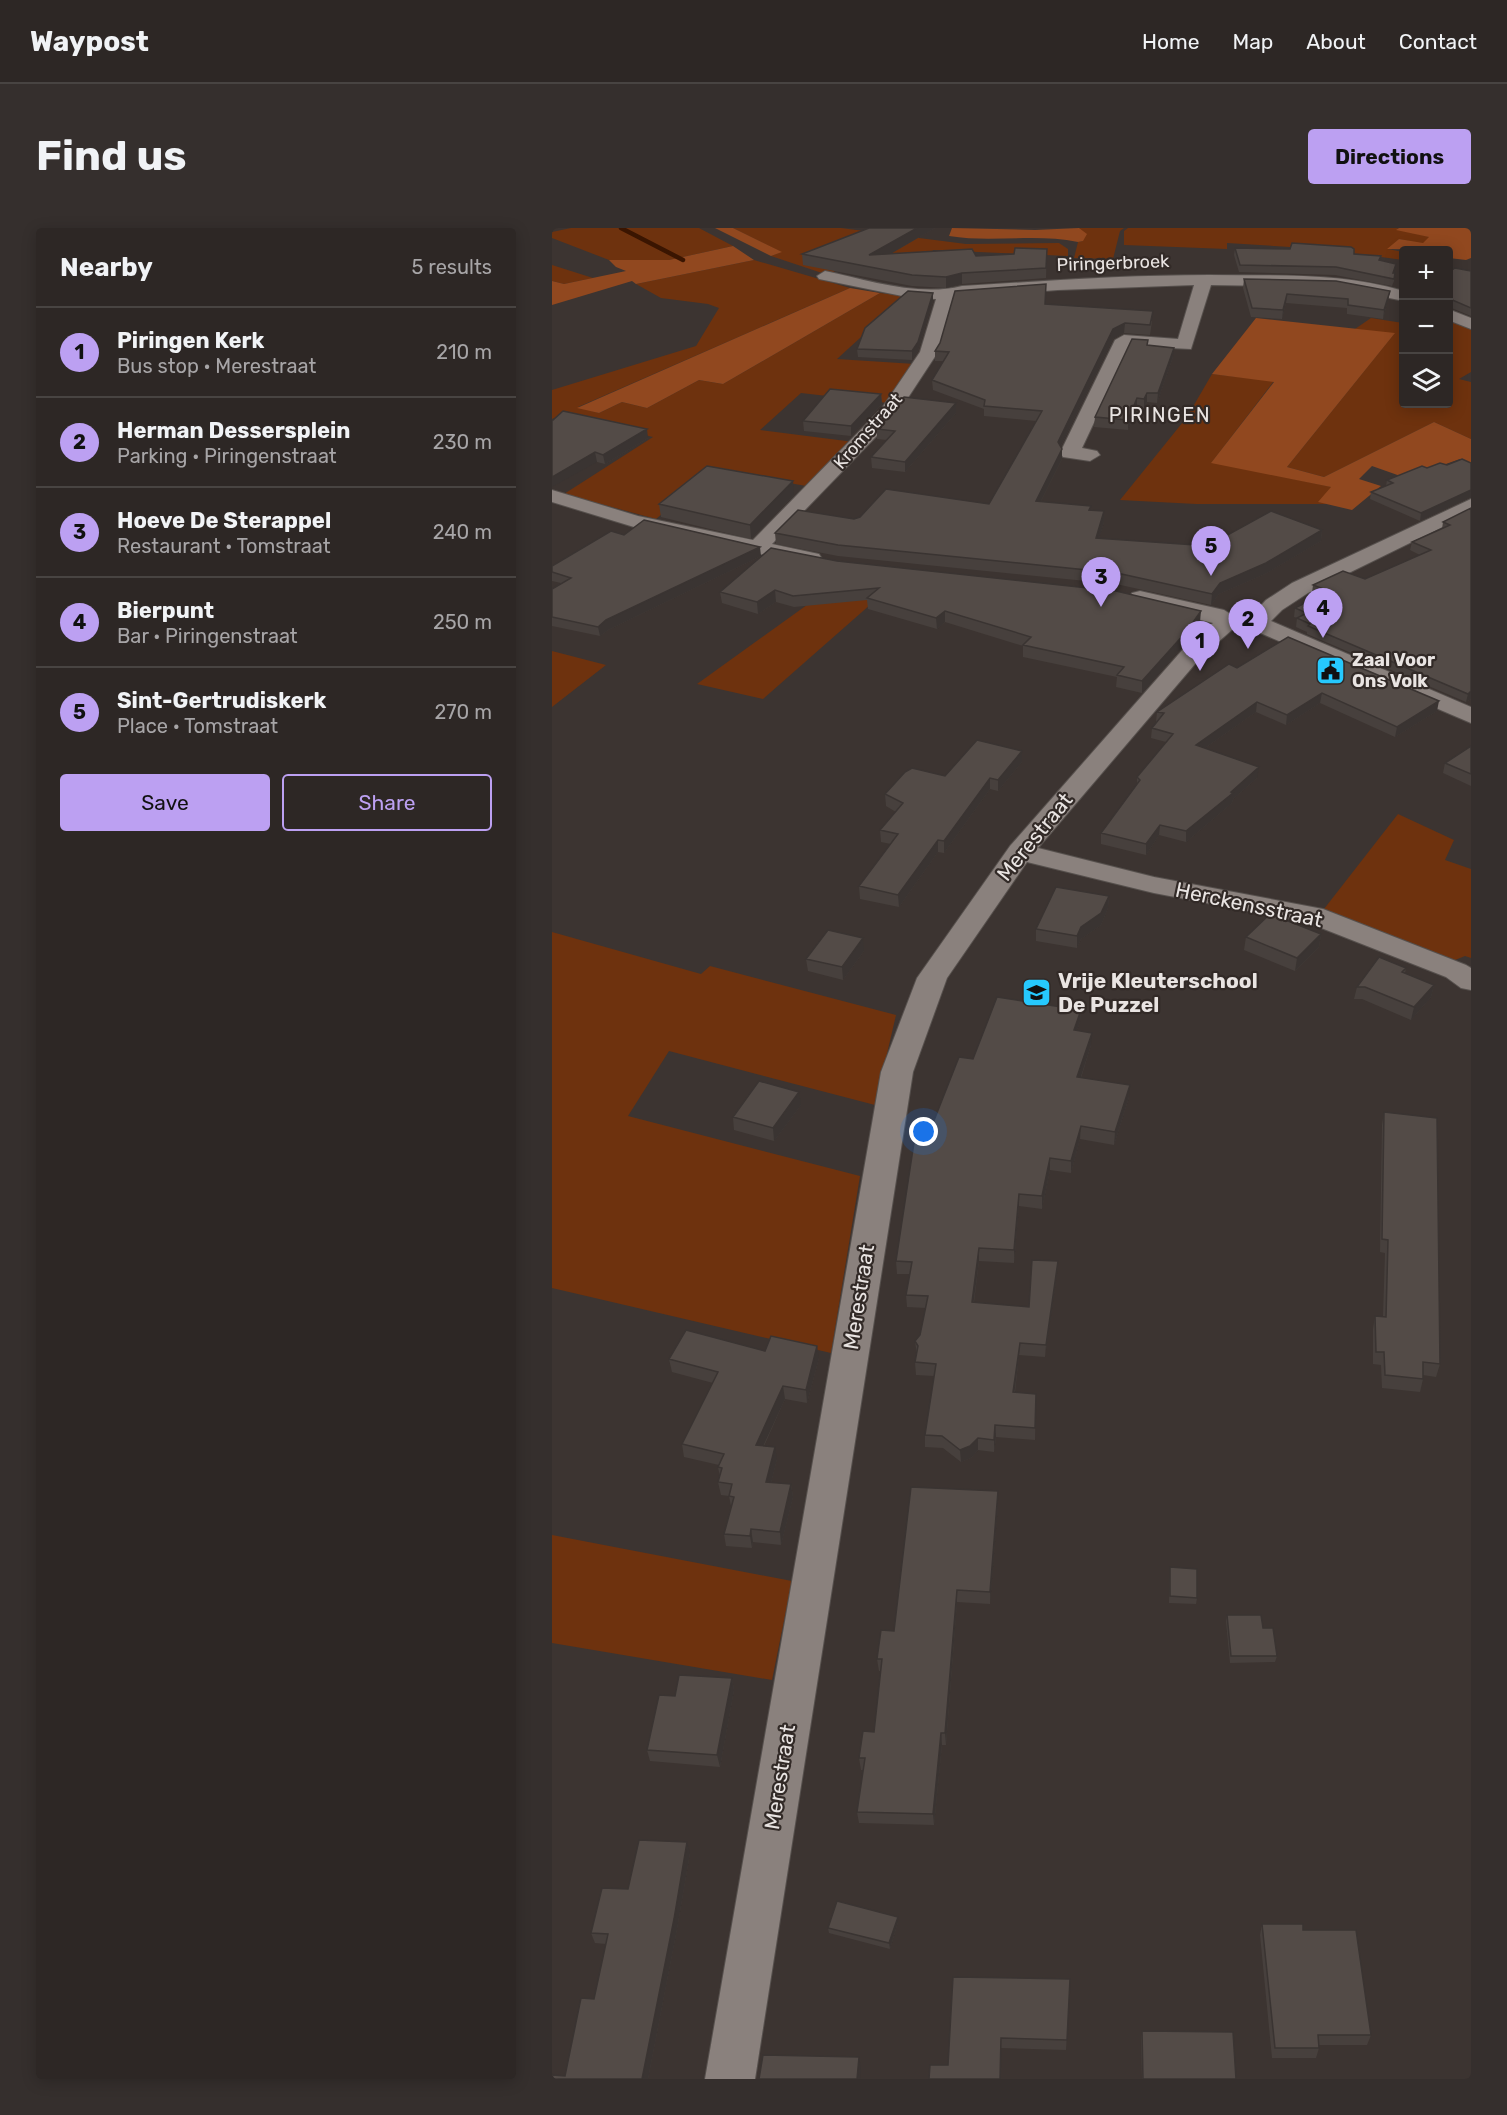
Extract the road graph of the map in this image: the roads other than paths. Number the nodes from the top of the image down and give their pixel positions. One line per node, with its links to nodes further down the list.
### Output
1 (825, 276): 3 (street, Piringerbroek)
2 (1204, 280): 3 (street, Piringerbroek); 4 (street, Piringerbroek); 7 (street)
3 (946, 295): 10 (street, Kromstraat)
4 (1399, 295)
5 (1453, 316): 6 (street)
6 (1471, 324)
7 (1090, 455)
8 (552, 496): 10 (street)
9 (1471, 505): 13 (street, Merestraat)
10 (758, 547): 11 (street)
11 (827, 562)
12 (1116, 593): 13 (street)
13 (1242, 622): 14 (street); 15 (street, Merestraat)
14 (1471, 716)
15 (1020, 852): 16 (street, Herckensstraat); 17 (street, Merestraat)
16 (1471, 981)
17 (730, 2079)

